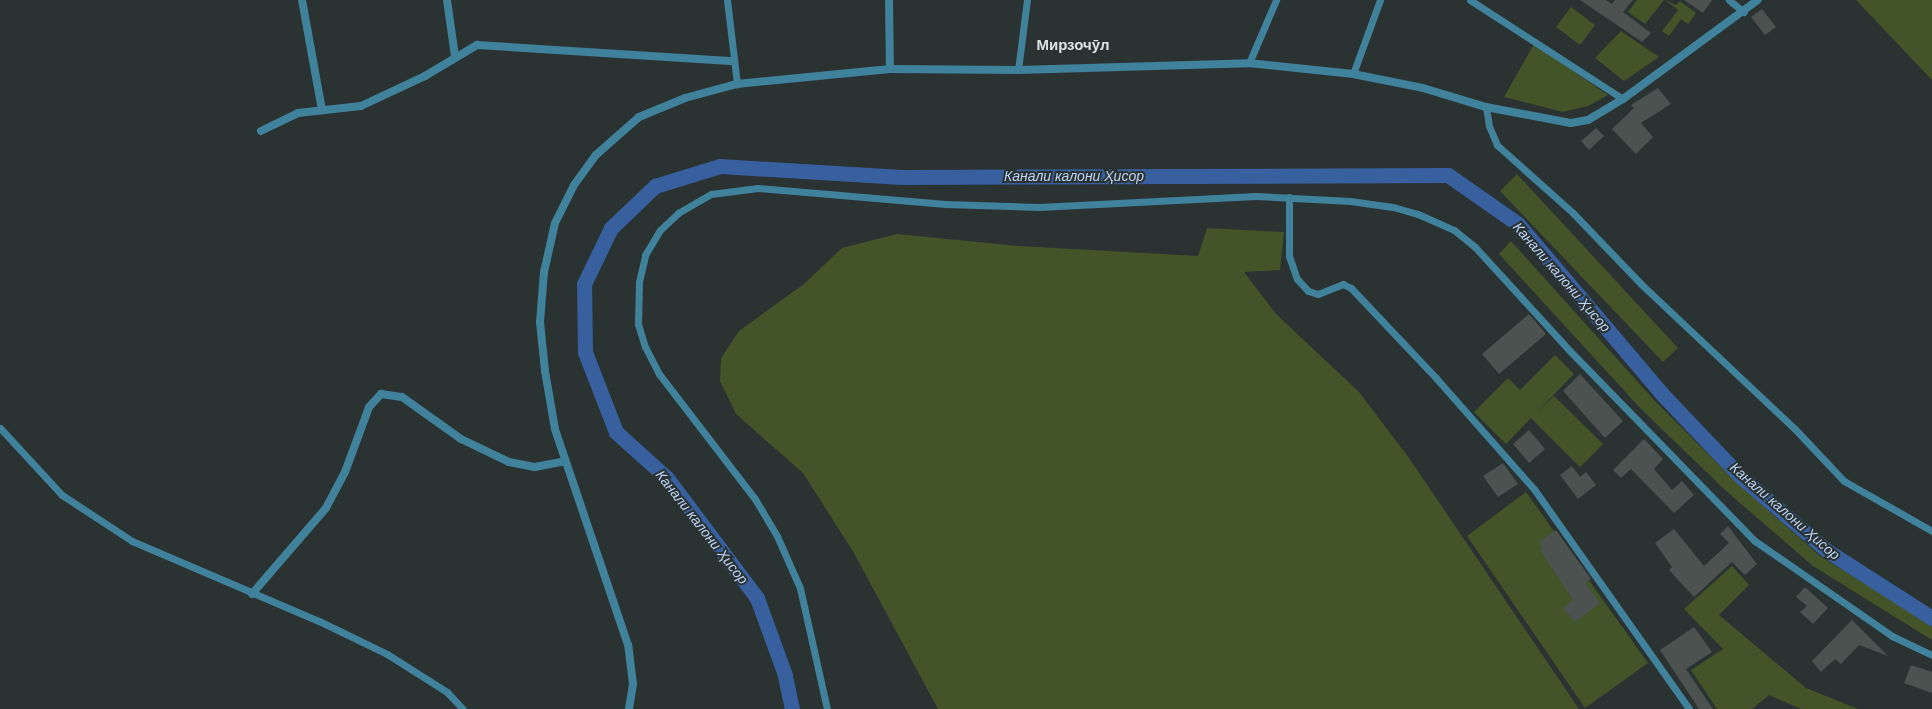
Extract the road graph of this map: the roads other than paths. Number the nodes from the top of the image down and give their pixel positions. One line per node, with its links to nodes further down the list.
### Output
1 (302, 0): 21 (street)
2 (447, 0): 12 (street)
3 (727, 0): 13 (lane)
4 (890, 0): 15 (street)
5 (1027, 0): 16 (lane)
6 (1276, 0): 14 (lane)
7 (1380, 0): 17 (lane)
8 (1470, 0): 19 (lane)
9 (1729, 0): 11 (lane)
10 (1758, 0): 11 (street)
11 (1744, 12): 19 (street)
12 (456, 56): 13 (street); 21 (street)
13 (734, 61): 18 (lane)
14 (1249, 64): 16 (street); 17 (street)
15 (890, 69): 16 (street); 18 (street)
16 (1018, 70)
17 (1353, 74): 20 (street)
18 (737, 84): 25 (street)
19 (1623, 99): 20 (street)
20 (1486, 107): 26 (lane)
21 (322, 110): 22 (street)
22 (261, 131)
23 (1289, 198): 28 (lane); 31 (lane); 32 (lane)
24 (0, 428): 27 (lane)
25 (565, 461): 27 (street); 30 (street)
26 (1932, 531)
27 (252, 594): 29 (lane)
28 (1932, 655)
29 (463, 709)
30 (629, 709)
31 (827, 709)
32 (1689, 709)

